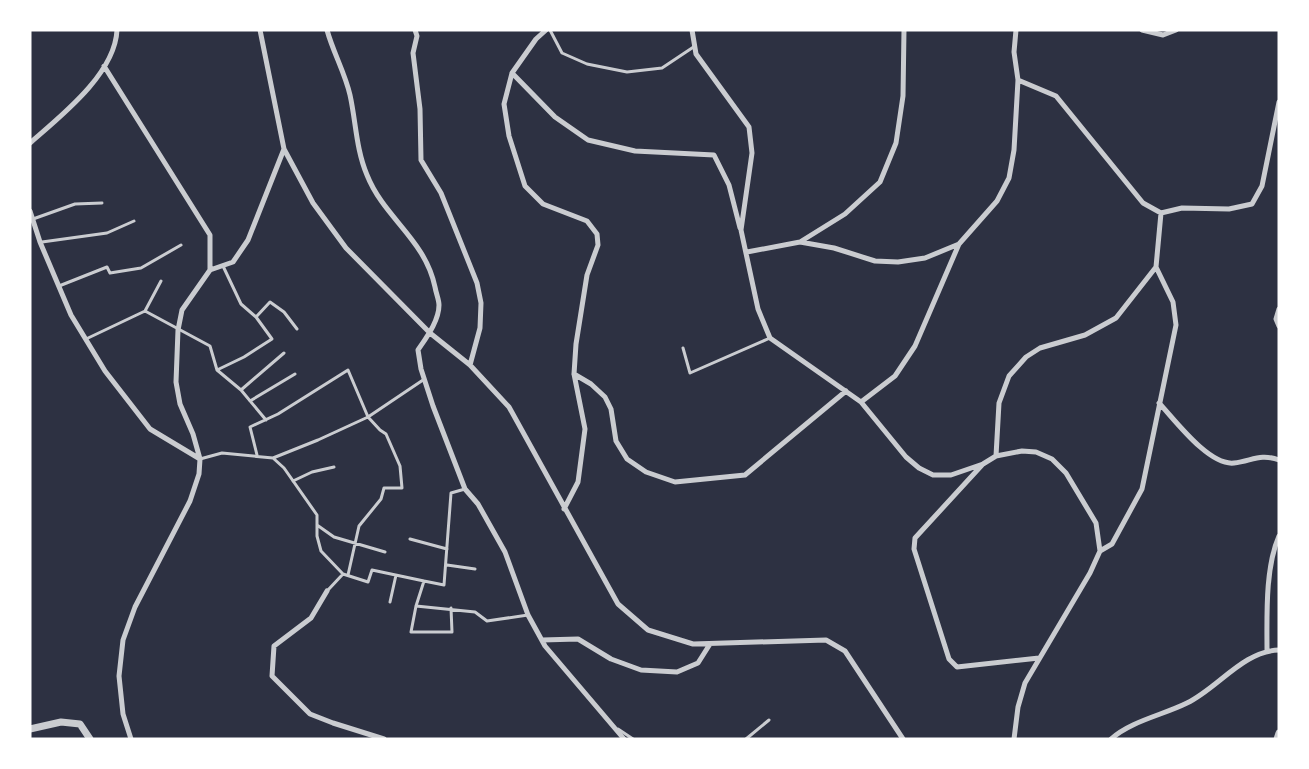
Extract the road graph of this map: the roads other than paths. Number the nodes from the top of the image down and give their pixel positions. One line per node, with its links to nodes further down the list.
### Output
1 (117, 30): 13 (street)
2 (260, 30): 18 (street)
3 (327, 30): 41 (street)
4 (415, 30): 46 (street)
5 (548, 30): 12 (lane); 14 (street)
6 (692, 30): 12 (street)
7 (904, 30): 26 (street)
8 (1016, 30): 15 (street)
9 (1142, 30): 11 (street)
10 (1176, 30): 11 (street)
11 (1163, 32)
12 (695, 46): 24 (street)
13 (104, 66): 17 (street); 32 (street)
14 (512, 73): 24 (street); 49 (street)
15 (1018, 80): 21 (street); 27 (street)
16 (1279, 102): 21 (street)
17 (30, 143)
18 (284, 148): 30 (street); 41 (street)
19 (102, 203): 22 (lane)
20 (30, 211): 22 (street)
21 (1161, 213): 31 (street)
22 (33, 219): 25 (street)
23 (134, 221): 25 (lane)
24 (741, 230): 29 (street)
25 (40, 242): 34 (street)
26 (800, 242): 27 (street); 29 (street)
27 (959, 244): 54 (street)
28 (181, 245): 34 (lane)
29 (747, 252): 42 (street)
30 (223, 266): 32 (street); 37 (lane)
31 (1156, 267): 55 (street); 59 (street)
32 (210, 270): 40 (street)
33 (161, 281): 36 (lane)
34 (58, 286): 43 (street)
35 (1279, 309): 38 (street)
36 (145, 311): 40 (lane); 43 (lane)
37 (256, 317): 39 (lane); 47 (lane)
38 (1279, 326)
39 (297, 329)
40 (178, 330): 47 (lane); 61 (street)
41 (430, 333): 46 (street); 50 (street)
42 (770, 338): 44 (lane); 52 (street)
43 (86, 339): 61 (street)
44 (683, 348)
45 (284, 353): 51 (lane)
46 (470, 365): 67 (street)
47 (217, 370): 51 (lane)
48 (295, 374): 53 (lane)
49 (574, 374): 52 (street); 67 (street)
50 (425, 379): 56 (lane); 66 (street)
51 (241, 390): 53 (lane)
52 (846, 391): 54 (street)
53 (250, 401): 57 (lane)
54 (861, 402): 63 (street)
55 (1159, 403): 62 (street); 73 (street)
56 (368, 417): 57 (lane); 60 (lane); 71 (lane)
57 (266, 420): 58 (lane)
58 (257, 455): 60 (lane); 61 (lane)
59 (996, 456): 63 (street); 73 (street)
60 (273, 458): 65 (lane)
61 (200, 459): 96 (street)
62 (1279, 460)
63 (983, 464): 90 (street)
64 (334, 467): 65 (lane)
65 (293, 481): 68 (lane)
66 (465, 489): 72 (lane); 85 (street)
67 (564, 509): 87 (street)
68 (317, 525): 71 (lane); 77 (lane)
69 (1279, 536): 88 (street)
70 (410, 539): 72 (lane)
71 (354, 544): 74 (lane); 78 (lane)
72 (447, 549): 75 (lane)
73 (1100, 551): 90 (street)
74 (385, 552)
75 (447, 565): 76 (lane); 80 (lane)
76 (475, 569)
77 (343, 574): 78 (lane); 81 (lane)
78 (348, 575): 79 (lane)
79 (396, 575): 80 (lane); 82 (lane)
80 (424, 581): 83 (lane)
81 (327, 591): 97 (street)
82 (390, 602)
83 (416, 606): 84 (lane); 84 (lane)
84 (451, 608): 85 (lane)
85 (528, 615): 86 (street)
86 (542, 640): 87 (street); 92 (street)
87 (710, 644): 101 (street)
88 (1267, 650): 89 (street); 103 (street)
89 (1279, 650)
90 (1039, 658): 102 (street)
91 (769, 720): 100 (lane)
92 (612, 724): 98 (street); 99 (lane)
93 (30, 729): 95 (street)
94 (1279, 733): 104 (street)
95 (90, 739)
96 (131, 739)
97 (384, 739)
98 (624, 739)
99 (633, 739)
100 (746, 739)
101 (903, 739)
102 (1014, 739)
103 (1111, 739)
104 (1277, 739)

